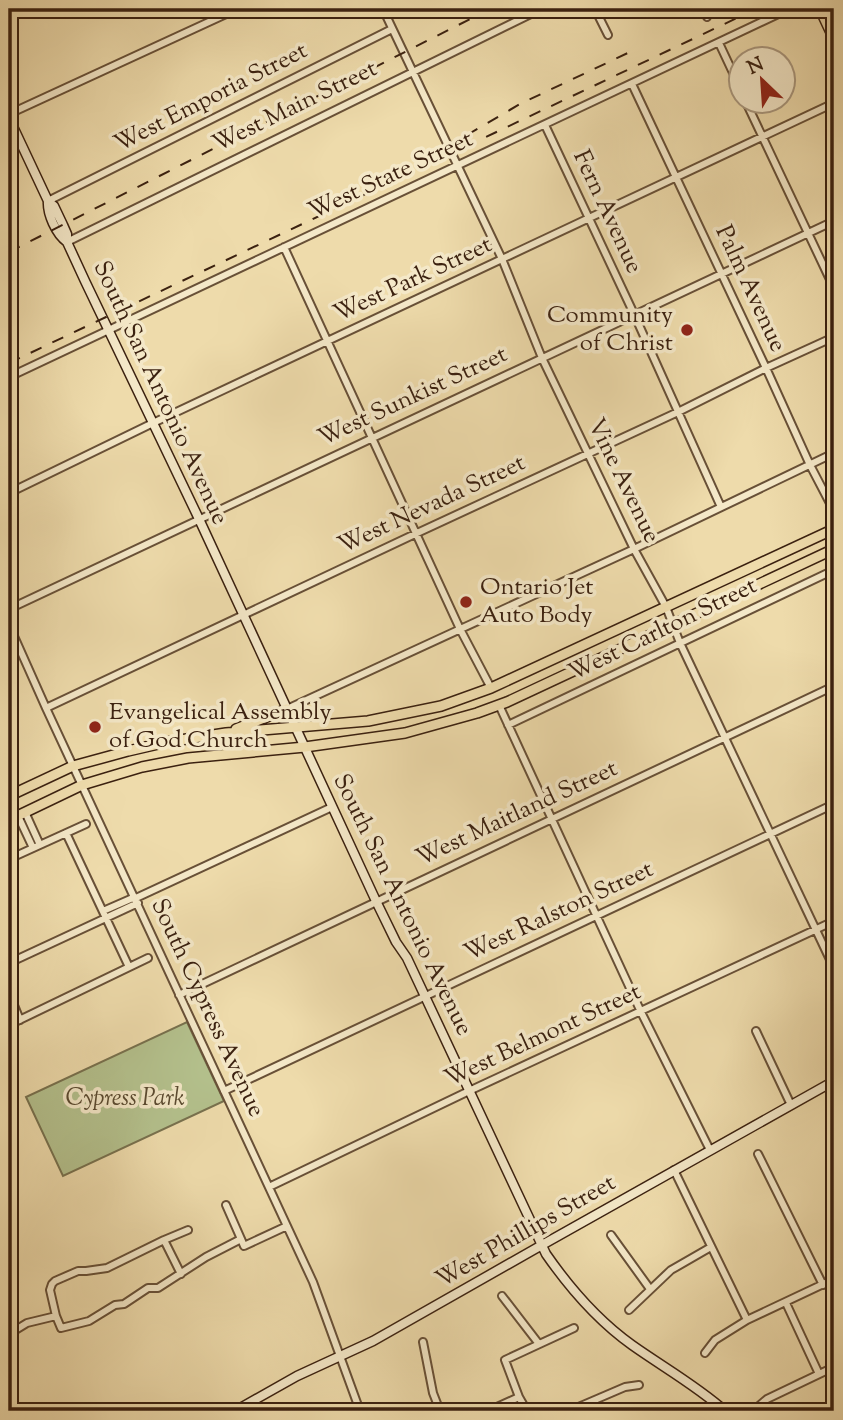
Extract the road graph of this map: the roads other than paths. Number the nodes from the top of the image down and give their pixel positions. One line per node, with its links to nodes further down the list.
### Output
1 (22, 9): 9 (main road)
2 (237, 9): 19 (street)
3 (383, 9): 11 (street, Vine Avenue)
4 (541, 9): 16 (street, West Main Street)
5 (595, 9): 12 (street)
6 (703, 9): 10 (street)
7 (789, 9): 14 (street, West State Street)
8 (820, 9): 13 (main road)
9 (9, 15)
10 (707, 16)
11 (392, 29): 16 (street, Vine Avenue); 25 (street, West Emporia Street)
12 (608, 35)
13 (834, 39)
14 (719, 43): 15 (street); 17 (street, West State Street)
15 (728, 63)
16 (412, 71): 23 (street, Vine Avenue); 29 (street, West Main Street)
17 (632, 84): 21 (street, West State Street); 24 (street, Palm Avenue)
18 (834, 103): 22 (street, West Park Street)
19 (9, 116): 25 (street, South San Antonio Avenue)
20 (753, 116): 22 (street)
21 (545, 125): 23 (street, West State Street); 26 (street, Fern Avenue)
22 (763, 138): 24 (street, West Park Street); 28 (street)
23 (457, 165): 30 (street, West State Street); 31 (street, Vine Avenue)
24 (676, 178): 26 (street, West Park Street); 32 (street, Palm Avenue)
25 (48, 201): 29 (street, South San Antonio Avenue)
26 (588, 219): 31 (street, West Park Street); 34 (street, Fern Avenue)
27 (834, 221): 28 (street, West Sunkist Street)
28 (808, 233): 32 (street, West Sunkist Street); 33 (street)
29 (67, 242): 35 (street, South San Antonio Avenue)
30 (284, 247): 35 (street, West State Street); 37 (street)
31 (502, 260): 37 (street, West Park Street); 38 (street, Vine Avenue)
32 (721, 274): 34 (street, West Sunkist Street); 39 (street, Palm Avenue)
33 (834, 288)
34 (634, 314): 38 (street, West Sunkist Street); 41 (street, Fern Avenue)
35 (108, 330): 40 (street, West State Street); 42 (street, South San Antonio Avenue)
36 (834, 337): 39 (street, West Nevada Street)
37 (327, 341): 42 (street, West Park Street); 43 (street)
38 (542, 358): 43 (street, West Sunkist Street); 44 (street, Vine Avenue)
39 (766, 368): 41 (street, West Nevada Street); 46 (street, Palm Avenue)
40 (9, 377)
41 (678, 412): 44 (street, West Nevada Street); 48 (street, Fern Avenue)
42 (153, 423): 47 (street, West Park Street); 50 (street, South San Antonio Avenue)
43 (372, 439): 50 (street, West Sunkist Street); 52 (street)
44 (589, 453): 52 (street, West Nevada Street); 53 (street, Vine Avenue)
45 (834, 453): 46 (street)
46 (810, 465): 48 (street); 49 (street, Palm Avenue)
47 (9, 493)
48 (721, 507): 53 (street)
49 (834, 511)
50 (199, 519): 57 (street, West Sunkist Street); 58 (street, South San Antonio Avenue)
51 (834, 528): 56 (main road)
52 (415, 534): 58 (street, West Nevada Street); 61 (street)
53 (634, 549): 56 (street, Vine Avenue); 61 (street)
54 (834, 549): 60 (main road)
55 (834, 570): 62 (street, West Carlton Street)
56 (666, 607): 60 (street, Vine Avenue); 64 (main road)
57 (9, 609)
58 (243, 615): 66 (street, West Nevada Street); 67 (street, South San Antonio Avenue)
59 (9, 625): 66 (street, South Cypress Avenue)
60 (673, 626): 62 (street, Vine Avenue); 65 (main road)
61 (460, 629): 64 (street); 67 (street)
62 (680, 643): 68 (street, West Carlton Street); 71 (street, Vine Avenue)
63 (834, 686): 71 (street, West Maitland Street)
64 (491, 688): 69 (main road)
65 (499, 705): 68 (street); 72 (main road)
66 (46, 708): 73 (street, South Cypress Avenue)
67 (287, 709): 69 (street, South San Antonio Avenue); 70 (main road)
68 (508, 726): 79 (street)
69 (296, 728): 70 (main road); 72 (street, South San Antonio Avenue)
70 (226, 733): 73 (main road)
71 (724, 737): 79 (street, West Maitland Street); 82 (street, Vine Avenue)
72 (305, 747): 74 (main road); 77 (street, South San Antonio Avenue)
73 (73, 766): 74 (street, South Cypress Avenue); 75 (main road)
74 (82, 785): 78 (main road); 85 (street, South Cypress Avenue)
75 (9, 796)
76 (834, 804): 82 (street, West Ralston Street)
77 (332, 807): 85 (street); 86 (street, South San Antonio Avenue)
78 (17, 816): 83 (street)
79 (552, 820): 86 (street, West Maitland Street); 88 (street)
80 (86, 824): 81 (street)
81 (66, 833): 83 (street); 87 (street)
82 (771, 834): 88 (street, West Ralston Street); 90 (street, Vine Avenue)
83 (37, 846): 84 (street)
84 (9, 859)
85 (136, 899): 87 (street); 96 (street, South Cypress Avenue)
86 (376, 901): 96 (street, West Maitland Street); 97 (street, South San Antonio Avenue)
87 (104, 915): 92 (street); 93 (street)
88 (597, 915): 97 (street, West Ralston Street); 98 (street)
89 (834, 921): 90 (street, West Belmont Street)
90 (816, 930): 94 (street, Vine Avenue); 98 (street, West Belmont Street)
91 (148, 958): 93 (street)
92 (9, 964)
93 (129, 967): 99 (street)
94 (834, 968)
95 (9, 993): 99 (street)
96 (179, 995): 103 (street, South Cypress Avenue)
97 (425, 996): 103 (street, West Ralston Street); 104 (street, South San Antonio Avenue)
98 (641, 1012): 104 (street, West Belmont Street); 108 (street)
99 (20, 1020): 100 (street)
100 (9, 1025)
101 (756, 1031): 105 (street)
102 (834, 1082): 105 (street, West Phillips Street)
103 (224, 1091): 111 (street, South Cypress Avenue)
104 (469, 1091): 111 (street, West Belmont Street); 118 (street, South San Antonio Avenue)
105 (792, 1105): 108 (street, West Phillips Street)
106 (830, 1120): 107 (street)
107 (834, 1129)
108 (710, 1150): 110 (street, West Phillips Street)
109 (758, 1154): 122 (street)
110 (674, 1170): 118 (street, West Phillips Street); 119 (street)
111 (269, 1186): 113 (street, South Cypress Avenue)
112 (226, 1205): 116 (street)
113 (287, 1226): 116 (street); 134 (street, South Cypress Avenue)
114 (188, 1230): 117 (street)
115 (611, 1235): 123 (street)
116 (241, 1239): 120 (street)
117 (164, 1240): 120 (street); 127 (street)
118 (542, 1245): 134 (street, West Phillips Street); 145 (street, South San Antonio Avenue)
119 (711, 1247): 123 (street); 128 (street)
120 (181, 1274): 127 (street)
121 (834, 1279): 122 (street)
122 (823, 1285): 125 (street)
123 (650, 1289): 126 (street)
124 (502, 1296): 132 (street)
125 (786, 1303): 128 (street); 136 (street)
126 (629, 1310)
127 (56, 1316): 130 (street)
128 (747, 1320): 133 (street)
129 (574, 1328): 132 (street)
130 (9, 1334)
131 (423, 1342): 141 (street)
132 (539, 1344): 138 (street)
133 (705, 1353)
134 (341, 1357): 139 (street, West Phillips Street); 140 (street, South Cypress Avenue)
135 (834, 1367): 136 (street)
136 (819, 1374): 146 (street)
137 (639, 1385): 144 (street)
138 (519, 1397): 142 (street); 143 (street)
139 (235, 1411)
140 (360, 1411)
141 (440, 1411)
142 (488, 1411)
143 (527, 1411)
144 (569, 1411)
145 (725, 1411)
146 (752, 1411)

